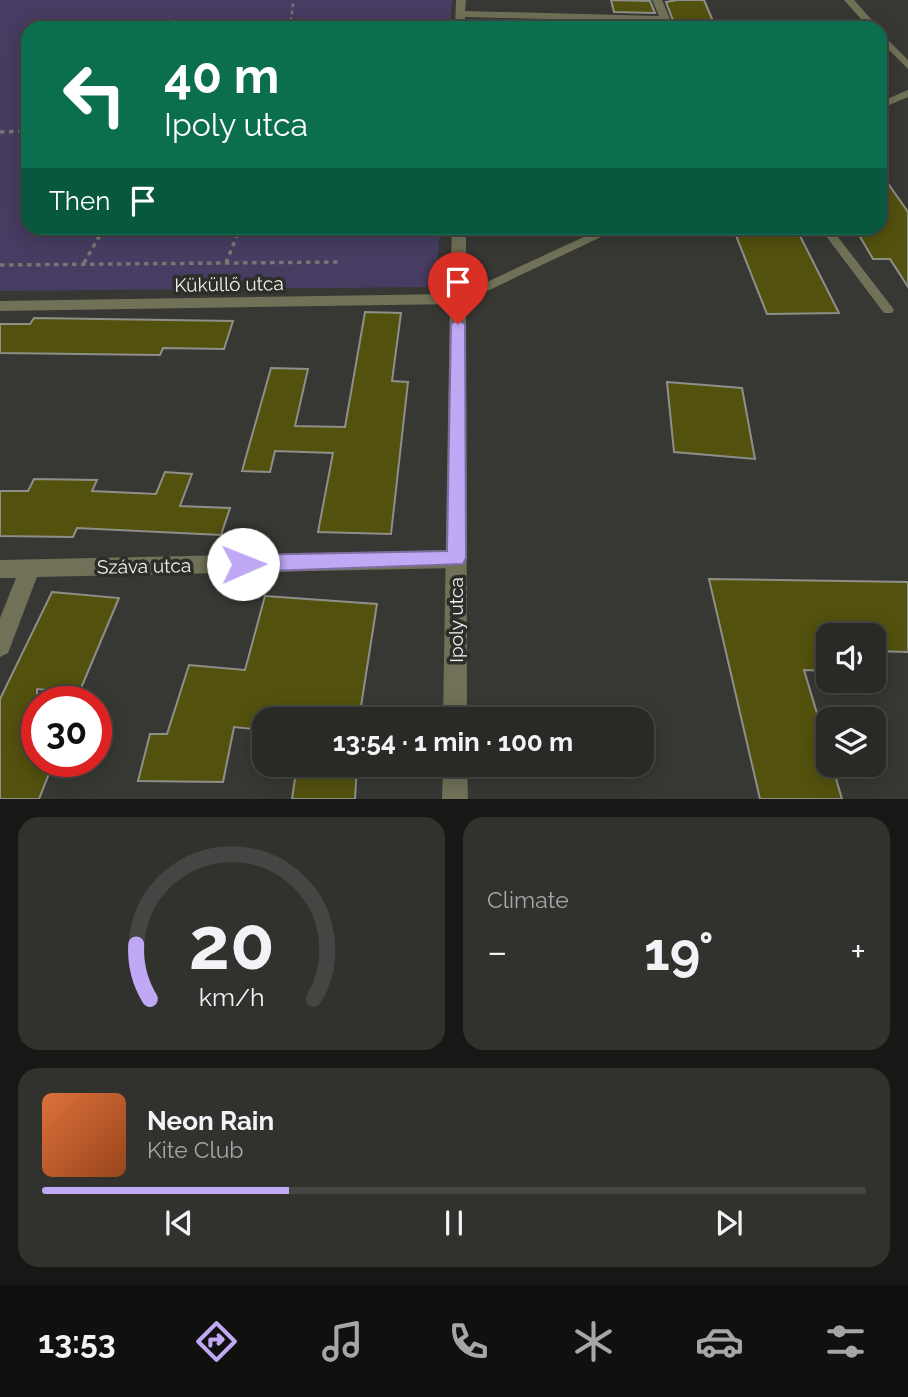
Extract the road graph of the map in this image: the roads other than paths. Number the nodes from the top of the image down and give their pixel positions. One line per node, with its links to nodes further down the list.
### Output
1 (461, 0): 4 (street)
2 (657, 0): 7 (street)
3 (849, 0): 8 (street)
4 (460, 14): 5 (street); 6 (street)
5 (460, 21)
6 (621, 21)
7 (666, 21)
8 (868, 21)
9 (887, 43): 10 (street)
10 (908, 66)
11 (908, 93): 12 (street)
12 (887, 103)
13 (458, 235): 16 (street, Ipoly utca)
14 (598, 235): 16 (street)
15 (831, 235): 18 (lane)
16 (458, 299): 17 (street, Küküllő utca); 19 (street, Ipoly utca)
17 (0, 306)
18 (888, 310)
19 (456, 558): 21 (street, Száva utca); 23 (street, Ipoly utca)
20 (0, 569): 21 (street, Száva utca)
21 (30, 569): 22 (street)
22 (0, 646)
23 (455, 707)
24 (455, 777): 25 (street)
25 (455, 799)

